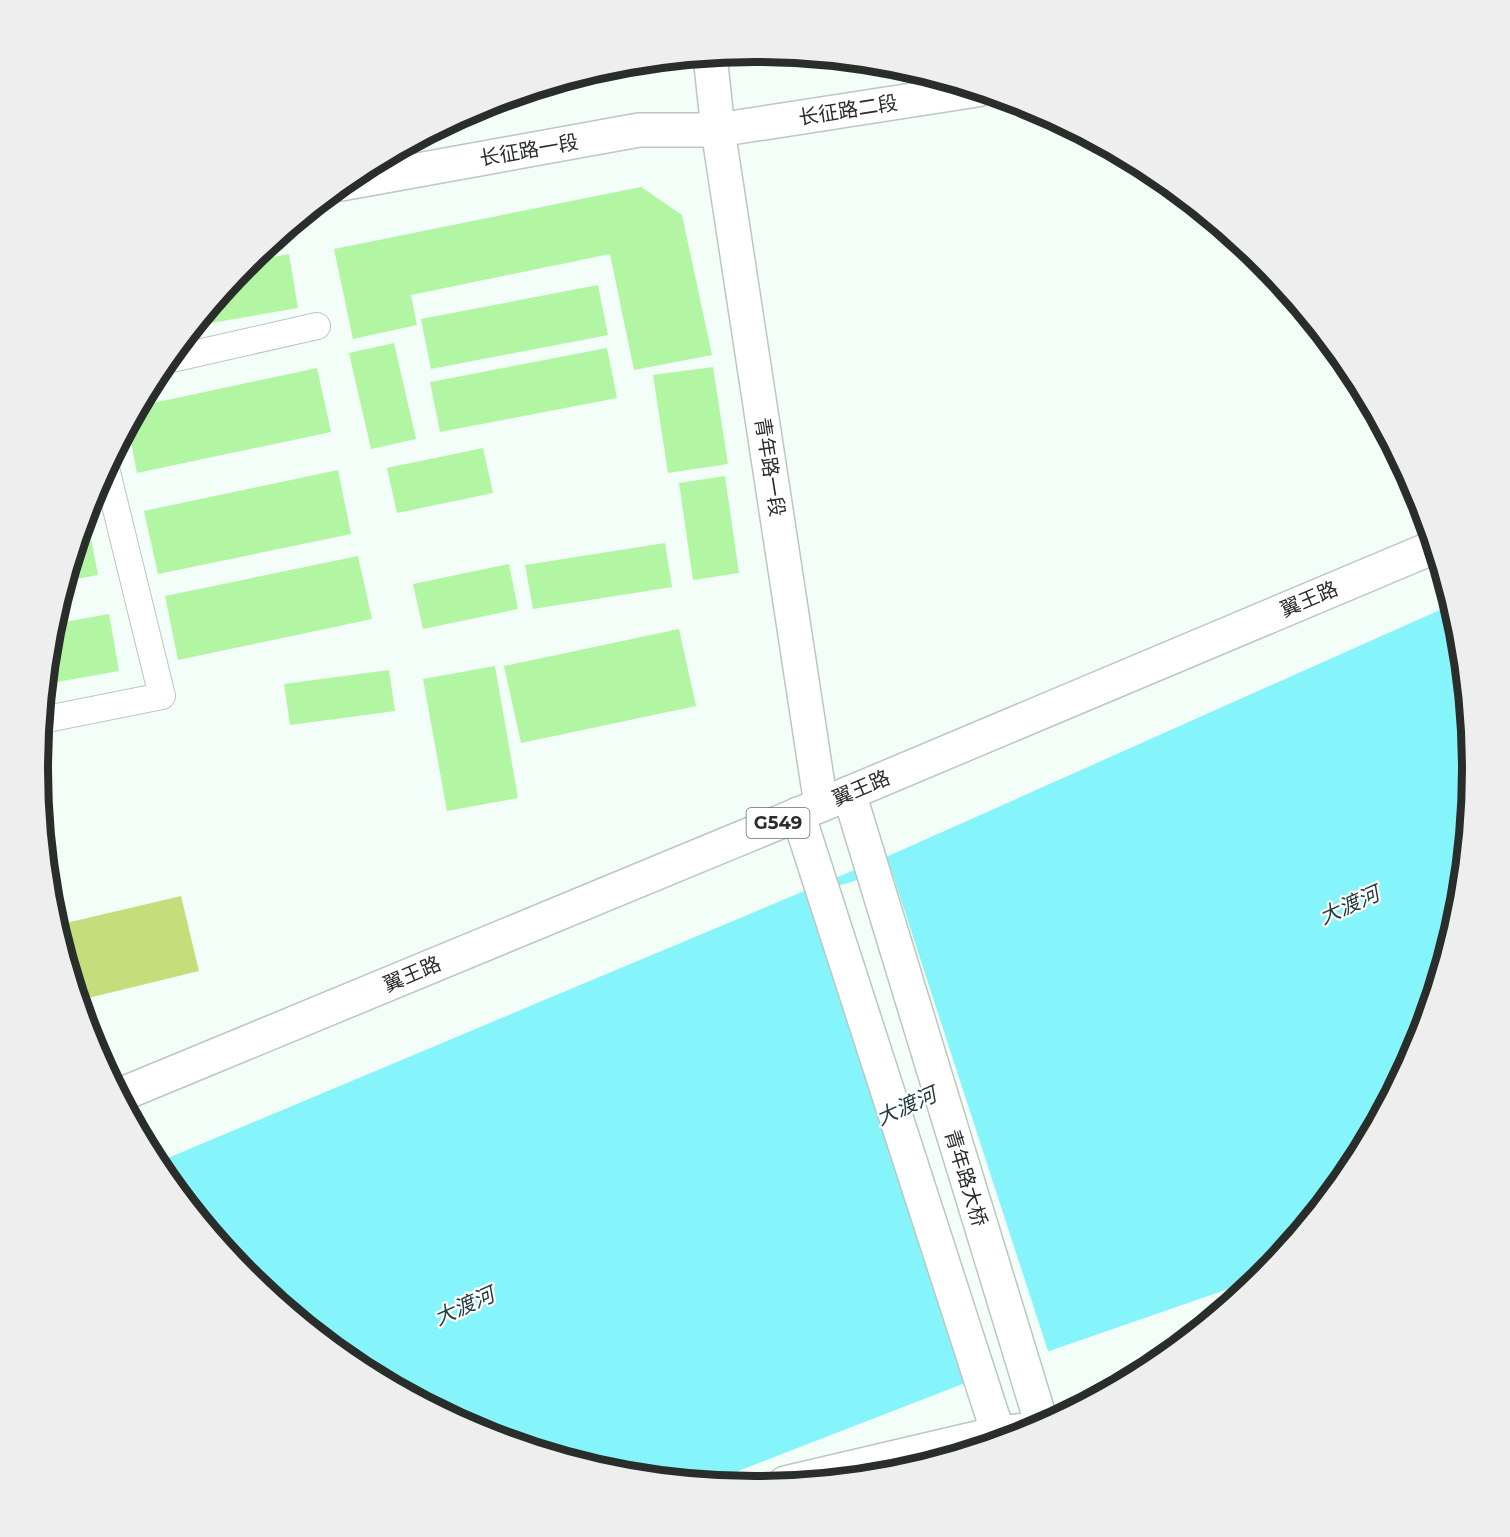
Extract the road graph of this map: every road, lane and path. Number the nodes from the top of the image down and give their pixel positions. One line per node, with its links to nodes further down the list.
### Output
1 (711, 63): 3 (main road, 青年路一段)
2 (961, 93): 3 (main road, 长征路二段)
3 (718, 130): 4 (main road, 长征路一段); 10 (main road, 青年路一段)
4 (364, 180)
5 (317, 326): 6 (street)
6 (181, 357)
7 (109, 482): 9 (street)
8 (1427, 550): 10 (main road, 翼王路 / G549)
9 (50, 718)
10 (823, 804): 11 (main road, 翼王路 / G549); 12 (main road, 青年路大桥); 13 (main road)
11 (127, 1092)
12 (1039, 1416)
13 (998, 1432): 14 (main road)
14 (841, 1470)

